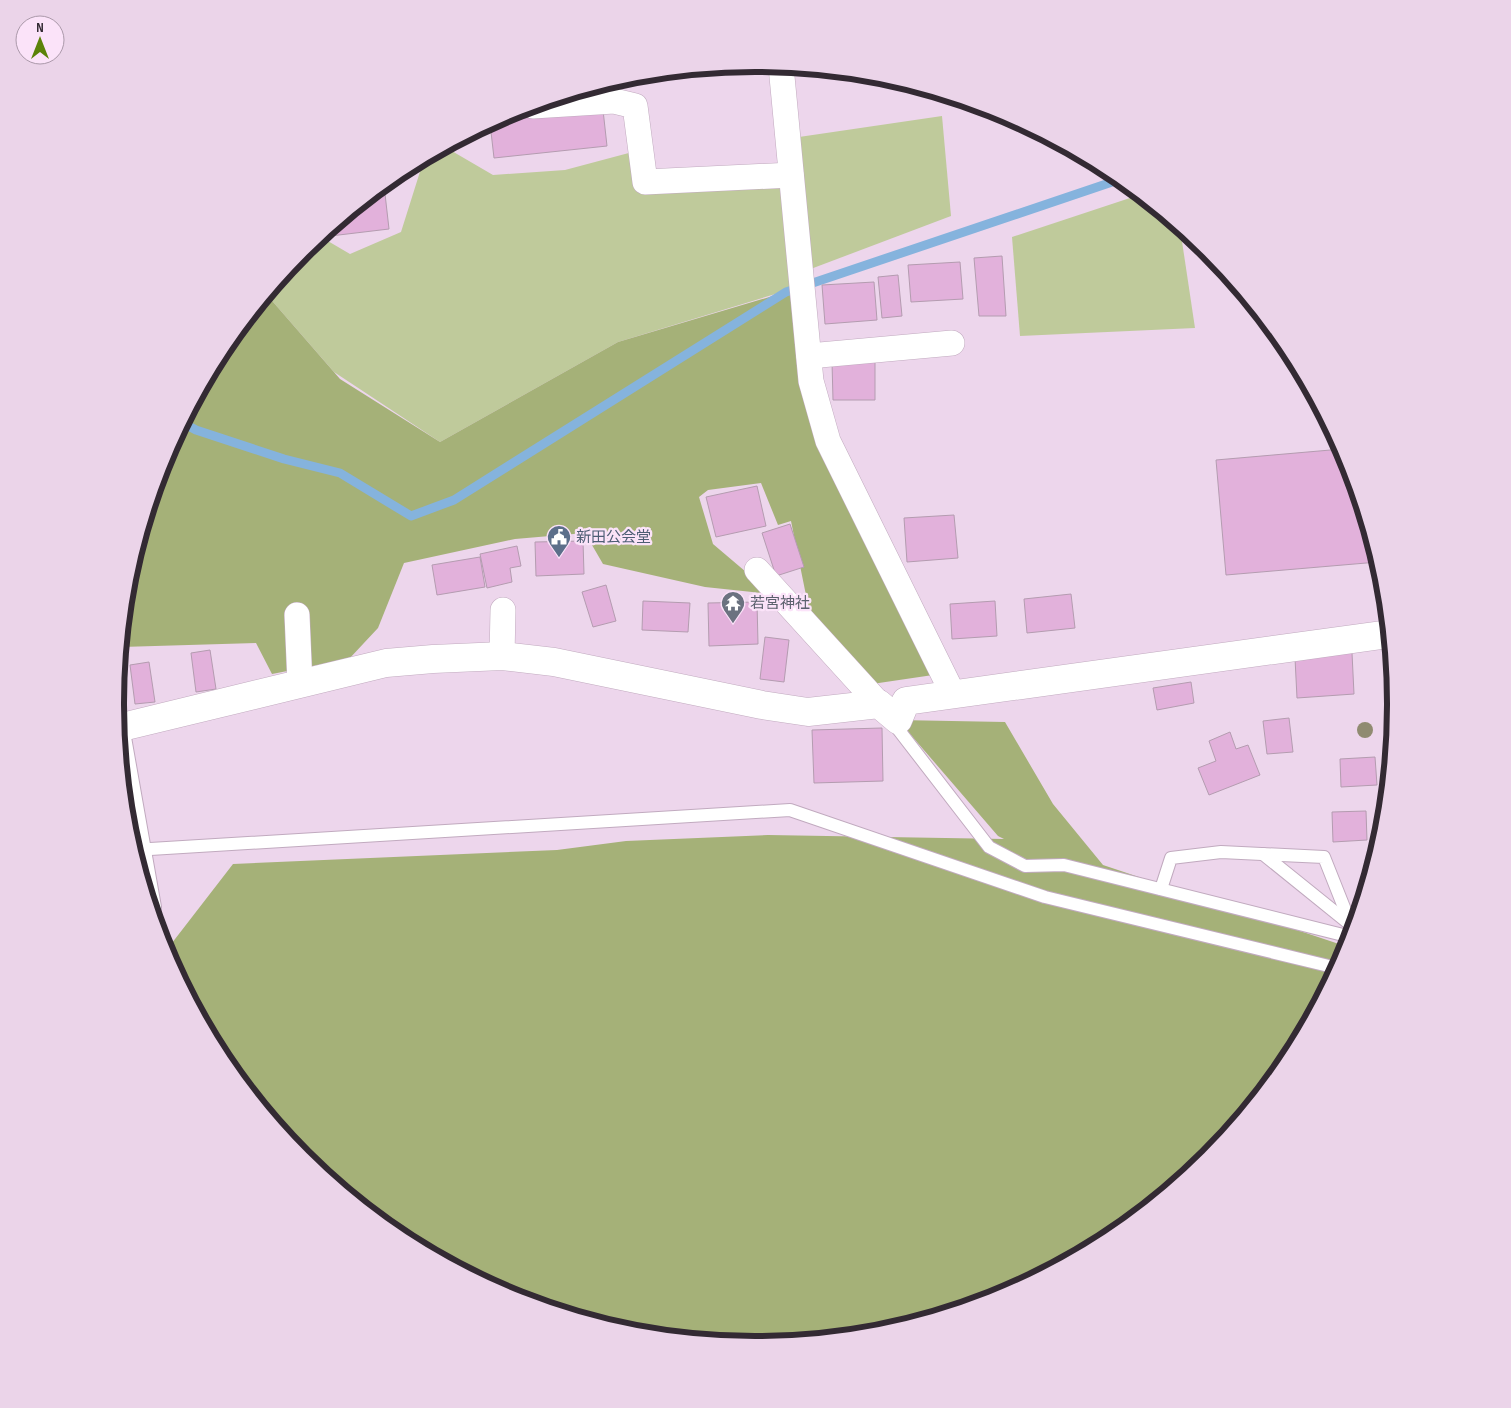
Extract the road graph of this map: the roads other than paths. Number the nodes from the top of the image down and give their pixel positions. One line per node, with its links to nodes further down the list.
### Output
1 (782, 73): 3 (street)
2 (558, 104): 3 (street)
3 (791, 175): 5 (street)
4 (952, 344): 5 (street)
5 (809, 356): 12 (street)
6 (757, 570): 13 (street)
7 (503, 610): 10 (street)
8 (297, 615): 11 (street)
9 (1383, 635): 12 (street)
10 (502, 656): 11 (street); 13 (street)
11 (300, 684): 14 (street)
12 (953, 694): 13 (street)
13 (879, 704): 17 (lane)
14 (125, 726)
15 (142, 850): 21 (lane)
16 (1264, 854): 17 (lane); 18 (lane); 19 (lane)
17 (1161, 889): 20 (lane)
18 (1348, 922)
19 (1346, 927)
20 (1345, 930)
21 (1330, 966)

